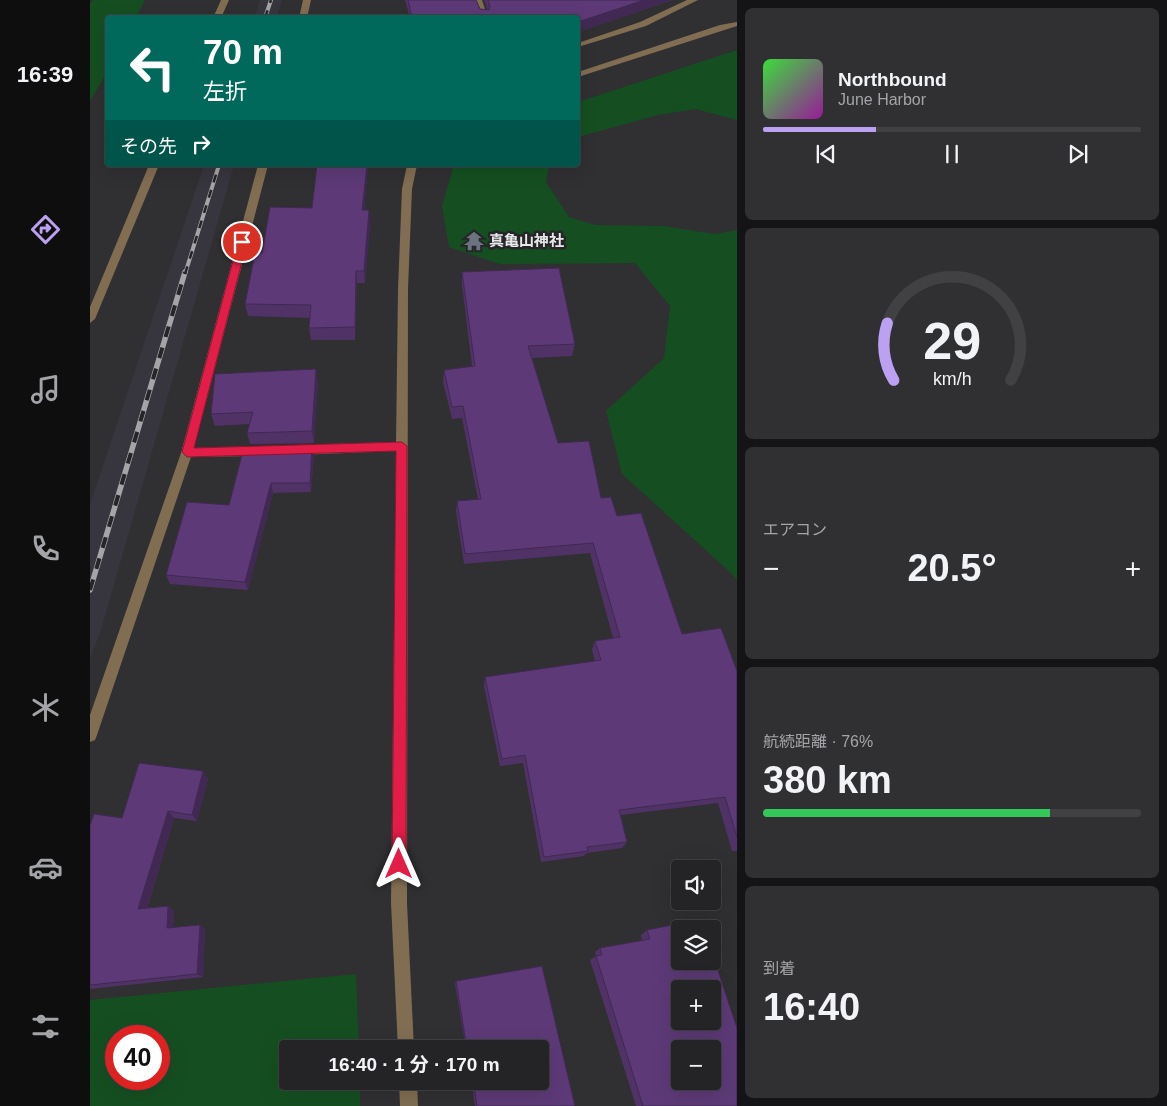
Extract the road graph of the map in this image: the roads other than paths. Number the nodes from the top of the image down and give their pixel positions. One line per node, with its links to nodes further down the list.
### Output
1 (225, 0): 5 (street)
2 (308, 0): 6 (street)
3 (478, 0): 7 (street)
4 (694, 0): 9 (street)
5 (218, 15)
6 (304, 15)
7 (483, 15)
8 (737, 24): 10 (street)
9 (580, 44)
10 (580, 74)
11 (153, 167): 14 (street)
12 (261, 167): 16 (street)
13 (412, 167): 15 (street)
14 (90, 319)
15 (402, 446): 16 (street); 18 (street)
16 (187, 452): 17 (street)
17 (90, 735)
18 (406, 1040)
19 (409, 1090): 20 (street)
20 (410, 1106)

